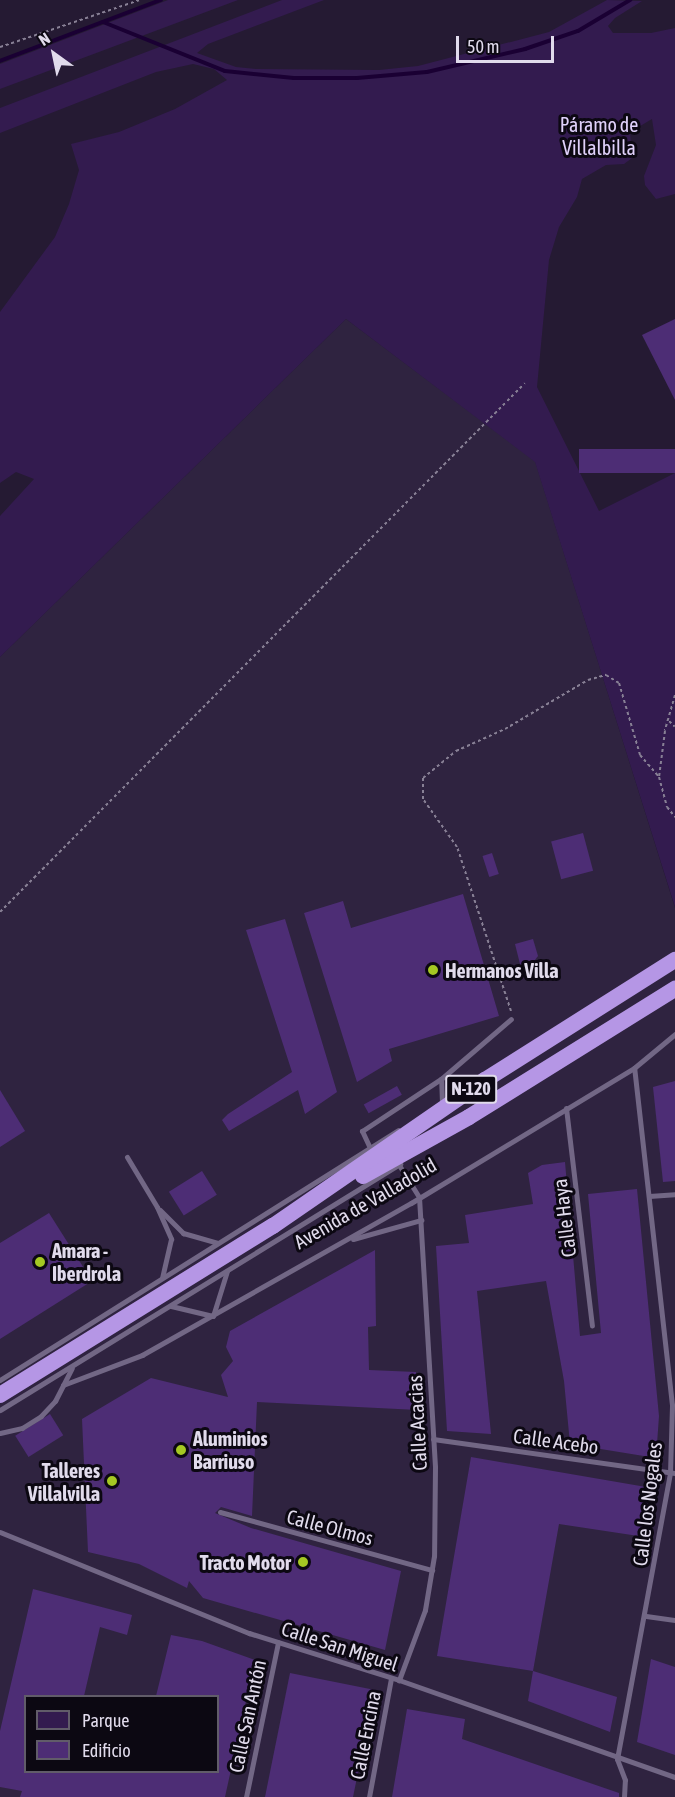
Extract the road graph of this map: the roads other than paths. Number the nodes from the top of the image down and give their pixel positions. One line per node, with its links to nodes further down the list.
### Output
1 (675, 960): 7 (highway, N-120)
2 (675, 989): 9 (highway, N-120)
3 (511, 1019): 6 (lane)
4 (675, 1034): 5 (lane, Avenida de Valladolid)
5 (634, 1068): 10 (lane, Avenida de Valladolid); 15 (lane, Calle los Nogales)
6 (441, 1079): 8 (lane); 11 (lane)
7 (485, 1080): 8 (lane, Avenida de Valladolid); 19 (highway, N-120)
8 (442, 1103): 11 (lane, Avenida de Valladolid)
9 (492, 1103): 13 (lane, Avenida de Valladolid); 19 (highway, N-120)
10 (566, 1108): 16 (lane, Avenida de Valladolid); 26 (lane, Calle Haya)
11 (370, 1148): 21 (lane, Avenida de Valladolid)
12 (127, 1157): 17 (lane)
13 (399, 1165): 16 (lane, Calle Acacias); 22 (lane, Avenida de Valladolid)
14 (675, 1194): 15 (lane)
15 (649, 1196): 34 (lane, Calle los Nogales)
16 (419, 1197): 18 (lane, Calle Acacias); 20 (lane, Avenida de Valladolid)
17 (157, 1208): 21 (lane); 23 (lane)
18 (421, 1220): 20 (lane); 33 (lane, Calle Acacias)
19 (273, 1226): 30 (highway, Avenida de Valladolid / N-120)
20 (343, 1241): 25 (lane, Avenida de Valladolid)
21 (219, 1243): 23 (lane, Avenida de Valladolid)
22 (228, 1270): 24 (lane, Avenida de Valladolid); 25 (lane)
23 (161, 1279): 28 (lane, Avenida de Valladolid)
24 (170, 1305): 25 (lane); 27 (lane, Avenida de Valladolid)
25 (213, 1316): 29 (lane, Avenida de Valladolid)
26 (592, 1325)
27 (73, 1366): 29 (lane); 31 (lane, Avenida de Valladolid)
28 (0, 1380)
29 (63, 1385): 32 (lane)
30 (0, 1395)
31 (0, 1410)
32 (0, 1433)
33 (433, 1439): 34 (lane, Calle Acebo); 37 (lane, Calle Acacias)
34 (672, 1473): 38 (lane, Calle los Nogales)
35 (220, 1512): 37 (lane, Calle Olmos)
36 (0, 1532): 40 (lane, Calle San Miguel)
37 (432, 1570): 42 (lane, Calle Acacias)
38 (646, 1616): 39 (lane); 43 (lane, Calle los Nogales)
39 (675, 1620)
40 (278, 1642): 41 (lane, Calle San Miguel); 45 (lane, Calle San Antón)
41 (391, 1678): 42 (lane, Calle San Miguel); 46 (lane, Calle Encina)
42 (399, 1680): 43 (lane, Calle San Miguel)
43 (617, 1759): 44 (lane, Calle San Miguel); 47 (lane, Calle los Nogales)
44 (675, 1777)
45 (246, 1797)
46 (369, 1797)
47 (624, 1797)

